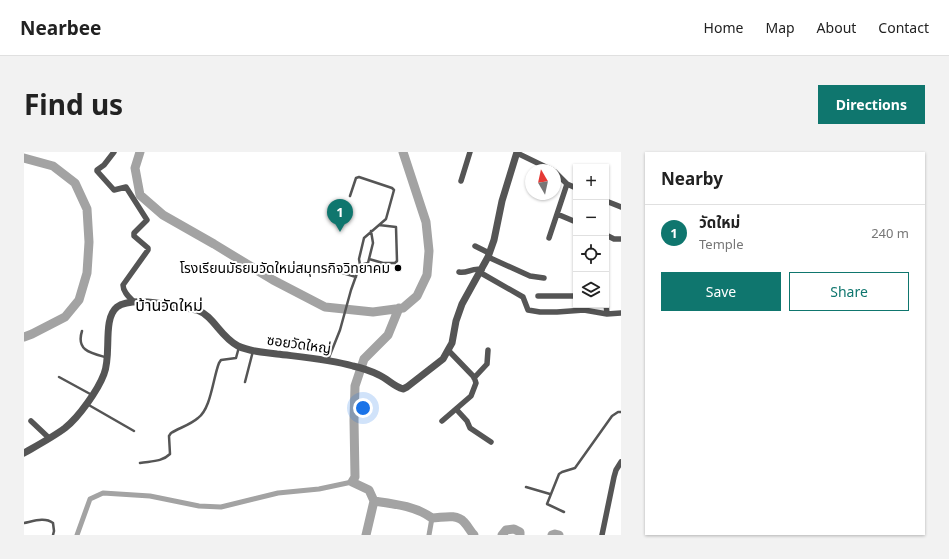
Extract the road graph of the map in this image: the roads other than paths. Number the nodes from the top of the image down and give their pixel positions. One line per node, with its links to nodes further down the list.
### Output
1 (114, 152): 30 (street)
2 (470, 152): 6 (street)
3 (517, 152): 4 (street); 20 (street, ซอยวัดใหญ่)
4 (540, 164)
5 (561, 178): 7 (street)
6 (461, 181)
7 (567, 184): 8 (street); 12 (street)
8 (573, 187)
9 (350, 196): 14 (lane)
10 (609, 202): 11 (street)
11 (621, 208)
12 (557, 214): 13 (street); 17 (street)
13 (573, 221)
14 (379, 225): 15 (lane); 21 (lane)
15 (371, 231): 21 (lane); 23 (lane)
16 (609, 237): 18 (street)
17 (549, 238)
18 (621, 239)
19 (475, 246): 20 (street)
20 (489, 255): 24 (street, ซอยวัดใหญ่); 27 (street)
21 (369, 259): 23 (lane)
22 (316, 265): 26 (lane)
23 (360, 265): 26 (lane)
24 (481, 271): 25 (street); 31 (street); 38 (street, ซอยวัดใหญ่)
25 (459, 272)
26 (356, 278): 42 (lane)
27 (544, 278)
28 (538, 296): 29 (street)
29 (573, 296)
30 (134, 302): 37 (street, ซอยวัดใหญ่); 41 (street, ซอยวัดใหญ่)
31 (573, 308)
32 (581, 308): 35 (street)
33 (606, 308): 35 (street)
34 (621, 313): 35 (street)
35 (607, 314)
36 (82, 330): 41 (lane)
37 (240, 347): 40 (street, ซอยวัดใหญ่); 57 (lane)
38 (448, 350): 42 (street, ซอยวัดใหญ่); 44 (street)
39 (488, 350): 44 (street)
40 (254, 351): 42 (street, ซอยวัดใหญ่); 45 (lane)
41 (108, 358): 46 (street, ซอยวัดใหญ่)
42 (328, 361)
43 (59, 377): 46 (lane)
44 (474, 378): 48 (street)
45 (245, 382)
46 (92, 395): 47 (street, ซอยวัดใหญ่)
47 (87, 404): 52 (lane); 53 (street, ซอยวัดใหญ่)
48 (456, 409): 51 (street); 54 (street)
49 (621, 412): 60 (lane)
50 (31, 421): 53 (street)
51 (442, 421)
52 (134, 431)
53 (49, 438): 55 (street, ซอยวัดใหญ่)
54 (490, 442)
55 (24, 453)
56 (621, 462): 58 (street)
57 (140, 463)
58 (618, 470): 64 (street)
59 (526, 486): 60 (lane)
60 (550, 494): 61 (lane)
61 (564, 512)
62 (24, 523): 63 (lane)
63 (53, 535)
64 (602, 535)

